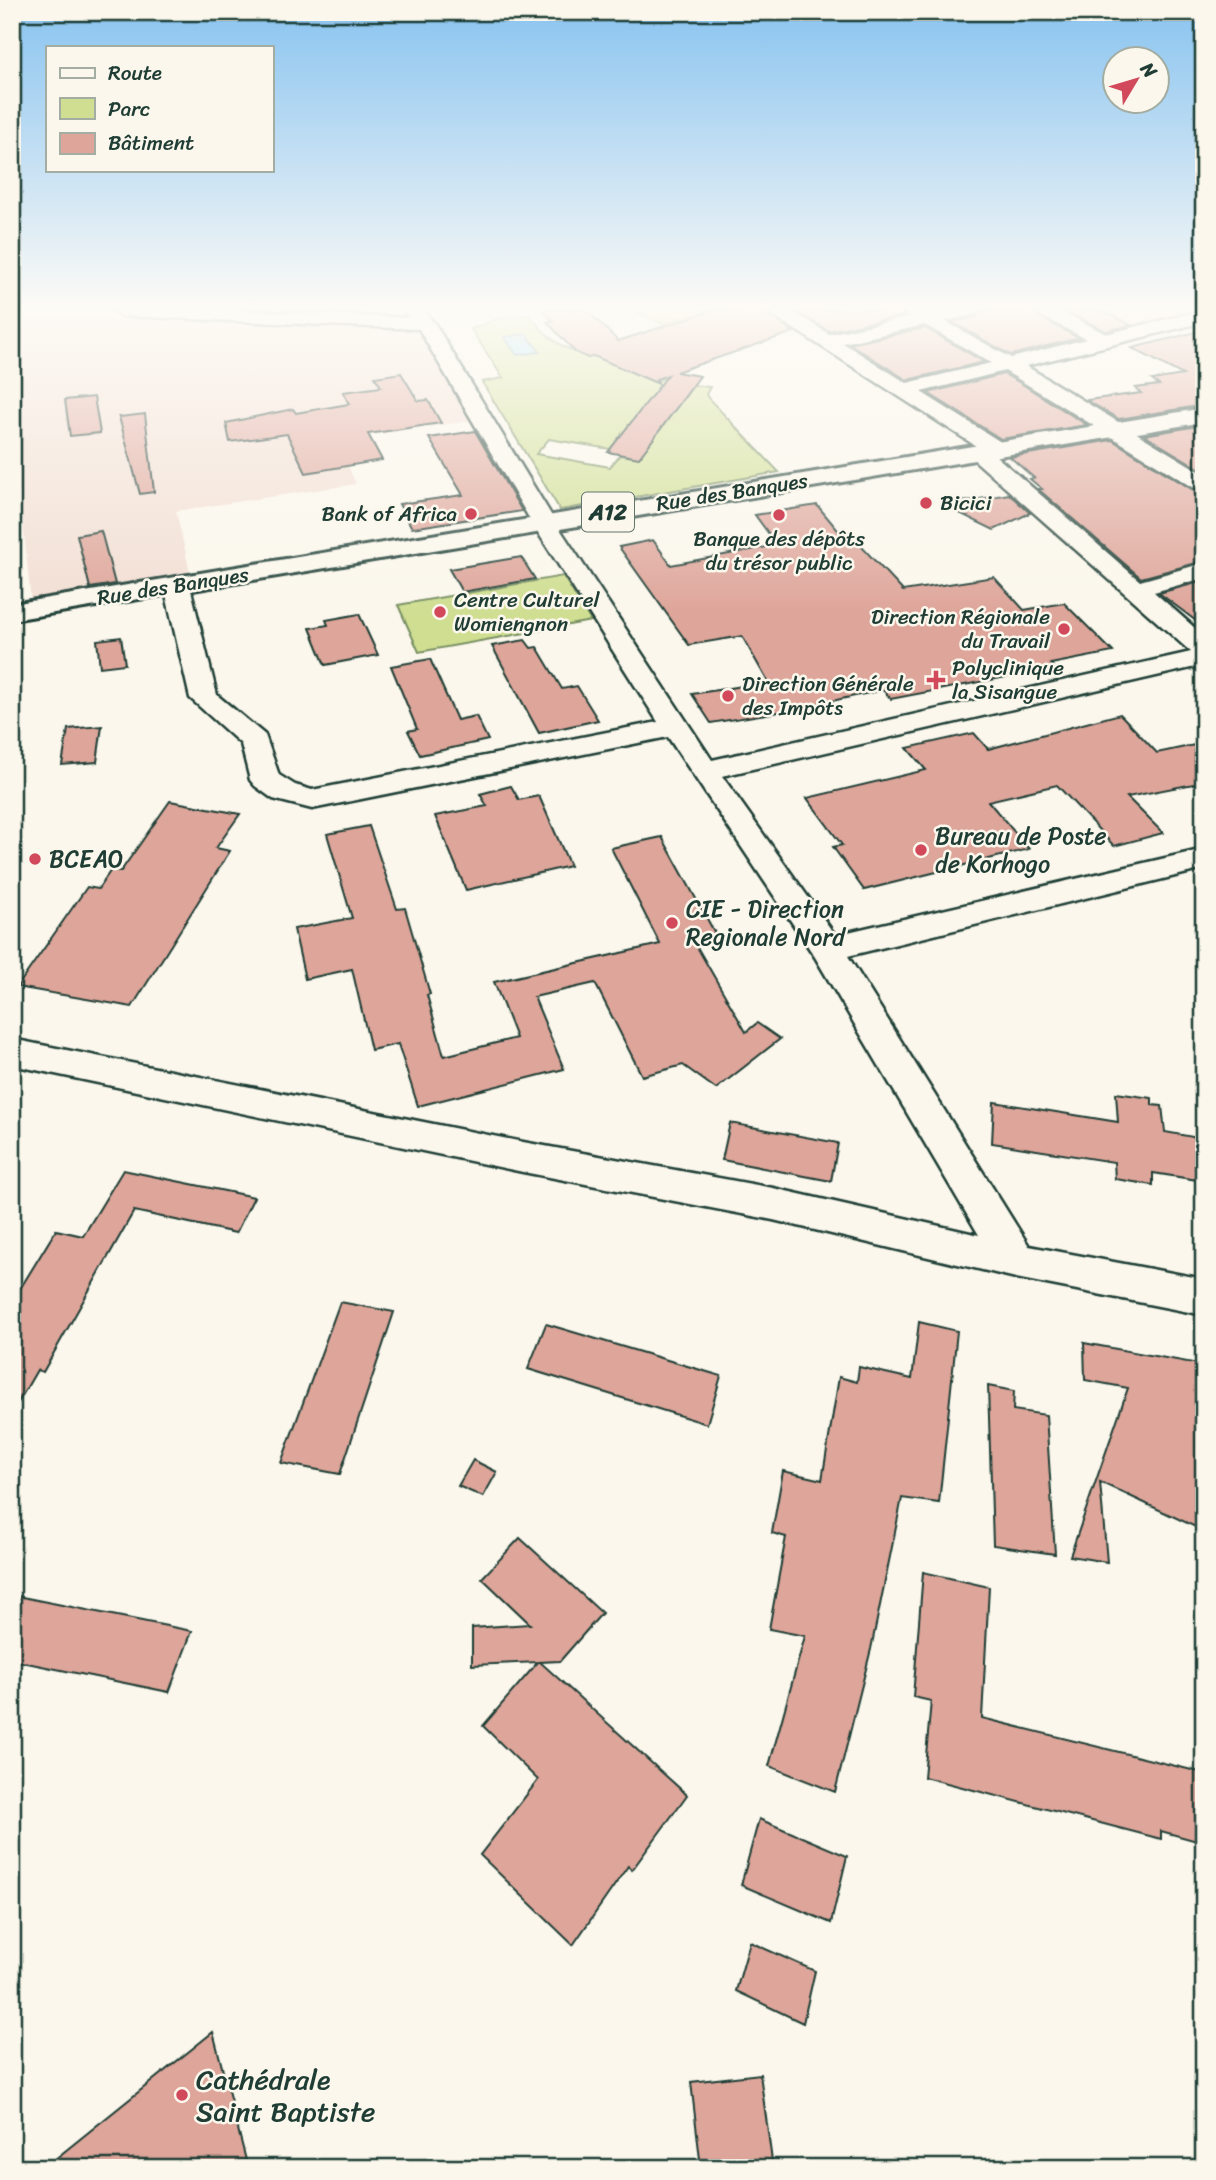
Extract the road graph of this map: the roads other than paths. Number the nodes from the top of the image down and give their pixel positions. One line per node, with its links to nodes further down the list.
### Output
1 (476, 412): 8 (street)
2 (934, 412): 6 (street)
3 (1085, 412): 5 (street)
4 (1204, 415): 5 (main road, Rue des Banques / A12)
5 (1114, 430): 6 (main road, Rue des Banques / A12); 7 (street)
6 (987, 451): 8 (main road, Rue des Banques / A12); 11 (street)
7 (1204, 484)
8 (544, 523): 10 (main road, Rue des Banques / A12); 15 (street)
9 (1204, 570): 11 (street)
10 (177, 586): 12 (main road, Rue des Banques / A12); 15 (street)
11 (1135, 590): 13 (street)
12 (12, 612)
13 (1204, 650)
14 (1204, 657): 16 (street)
15 (676, 727): 16 (street)
16 (704, 771): 18 (street)
17 (1204, 859): 18 (street)
18 (827, 949): 20 (street)
19 (12, 1052): 20 (street)
20 (1016, 1261): 21 (street)
21 (1204, 1297)

